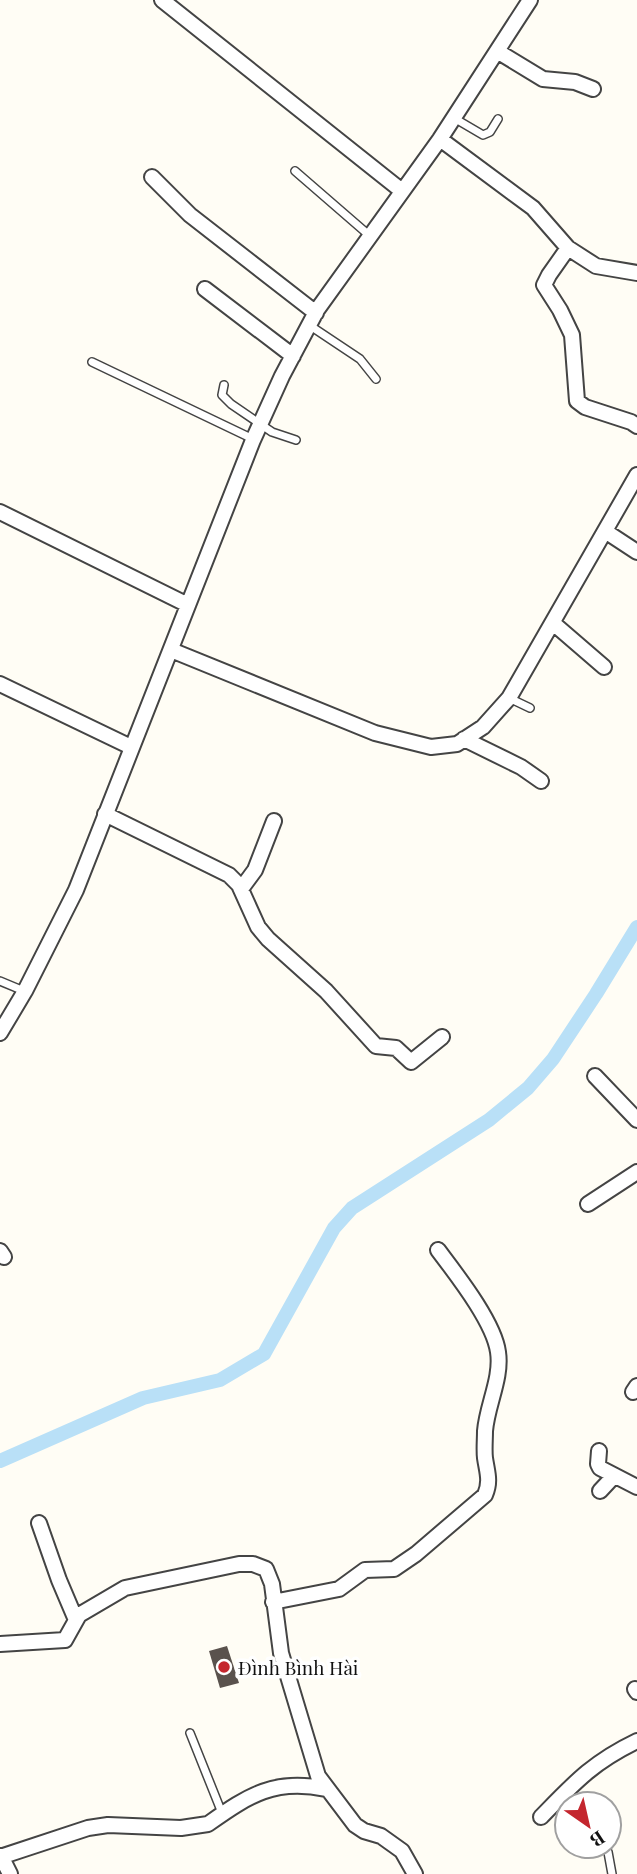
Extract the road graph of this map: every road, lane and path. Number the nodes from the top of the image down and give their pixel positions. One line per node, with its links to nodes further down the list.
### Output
1 (162, 0): 10 (street)
2 (530, 0): 3 (street)
3 (497, 51): 4 (street); 5 (street)
4 (593, 89)
5 (454, 118): 6 (lane); 7 (street)
6 (498, 119)
7 (440, 139): 10 (street); 12 (street)
8 (295, 171): 11 (lane)
9 (152, 177): 15 (street)
10 (402, 191): 11 (street)
11 (370, 236): 15 (street)
12 (568, 248): 13 (street); 21 (street)
13 (637, 273)
14 (205, 289): 16 (street)
15 (312, 319): 16 (street); 18 (lane)
16 (293, 356): 20 (street)
17 (92, 362): 22 (lane)
18 (376, 379)
19 (224, 385): 20 (lane)
20 (261, 424): 22 (street); 23 (lane)
21 (637, 426)
22 (253, 440): 28 (street)
23 (296, 440)
24 (635, 484): 26 (street)
25 (0, 512): 28 (street)
26 (605, 531): 27 (street); 29 (street)
27 (637, 552)
28 (188, 605): 30 (street)
29 (553, 623): 31 (street); 33 (street)
30 (171, 650): 35 (street); 36 (street)
31 (604, 667)
32 (0, 684): 36 (street)
33 (509, 698): 34 (lane); 35 (street)
34 (530, 708)
35 (464, 739): 37 (street)
36 (131, 747): 38 (street)
37 (541, 781)
38 (105, 814): 40 (street); 42 (street)
39 (274, 821): 40 (street)
40 (241, 889): 44 (street)
41 (0, 981): 42 (lane)
42 (25, 991): 43 (street)
43 (0, 1033)
44 (442, 1037)
45 (595, 1076): 46 (street)
46 (637, 1120)
47 (637, 1172): 48 (street)
48 (588, 1204)
49 (438, 1250): 55 (street)
50 (599, 1451): 51 (street)
51 (614, 1476): 52 (street); 53 (street)
52 (637, 1487)
53 (600, 1491)
54 (39, 1523): 56 (street)
55 (273, 1602): 56 (street); 60 (street)
56 (76, 1620): 57 (street)
57 (0, 1644)
58 (190, 1733): 61 (lane)
59 (637, 1741): 62 (street)
60 (326, 1790): 61 (street); 65 (street)
61 (223, 1814): 63 (street)
62 (541, 1817)
63 (1, 1857): 64 (street)
64 (10, 1874)
65 (415, 1874)

